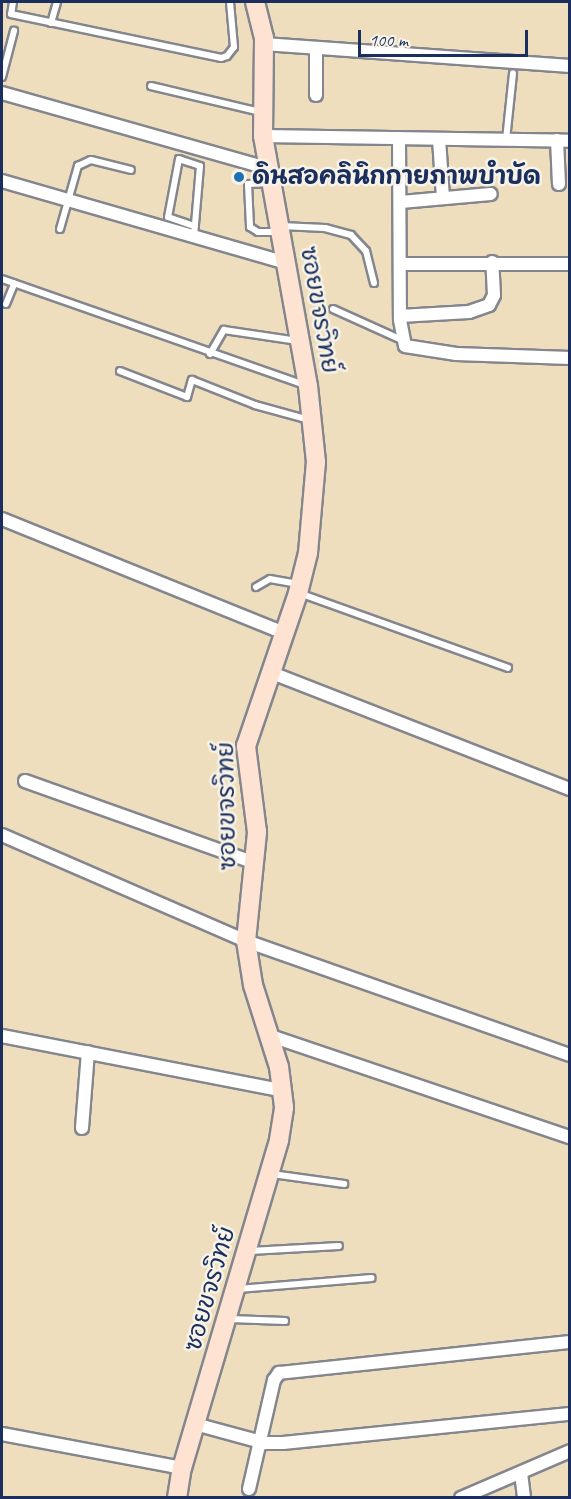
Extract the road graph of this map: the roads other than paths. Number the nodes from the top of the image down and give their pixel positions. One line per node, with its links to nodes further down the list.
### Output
1 (13, 2): 6 (lane)
2 (57, 2): 7 (lane)
3 (230, 2): 7 (lane)
4 (255, 2): 9 (street, ซอยขจรวิทย์)
5 (2, 11): 6 (lane)
6 (11, 14): 7 (lane)
7 (51, 23)
8 (14, 31): 13 (lane)
9 (264, 44): 10 (street); 17 (street, ซอยขจรวิทย์)
10 (316, 49): 11 (street); 16 (street)
11 (570, 66)
12 (513, 73): 21 (lane)
13 (2, 77)
14 (151, 86): 17 (lane)
15 (2, 93): 24 (street)
16 (316, 95)
17 (264, 113): 18 (street, ซอยขจรวิทย์)
18 (263, 136): 19 (street); 24 (street, ซอยขจรวิทย์)
19 (399, 138): 20 (street); 30 (street)
20 (439, 139): 21 (street); 28 (street)
21 (506, 140): 22 (street)
22 (563, 140): 26 (street)
23 (131, 170): 29 (lane)
24 (271, 176): 32 (street, ซอยขจรวิทย์); 32 (lane)
25 (2, 181): 29 (street)
26 (559, 184)
27 (491, 194): 28 (street)
28 (443, 197): 30 (street)
29 (68, 201): 31 (lane); 33 (street)
30 (401, 202): 36 (street)
31 (60, 229)
32 (281, 229): 35 (street, ซอยขจรวิทย์); 39 (lane)
33 (194, 232): 33 (lane); 35 (street)
34 (492, 262): 36 (street); 37 (street); 43 (street)
35 (286, 263): 45 (street, ซอยขจรวิทย์)
36 (402, 264): 43 (street)
37 (570, 264)
38 (3, 281): 40 (lane)
39 (374, 282)
40 (14, 284): 41 (lane); 46 (lane)
41 (6, 304)
42 (333, 309): 44 (lane)
43 (400, 316): 44 (street)
44 (402, 340): 47 (street)
45 (300, 342): 46 (lane); 49 (street, ซอยขจรวิทย์)
46 (210, 354): 49 (lane)
47 (570, 358)
48 (120, 371): 50 (lane)
49 (308, 386): 50 (street, ซอยขจรวิทย์)
50 (313, 421): 53 (street, ซอยขจรวิทย์)
51 (2, 519): 54 (street)
52 (256, 587): 53 (lane)
53 (299, 589): 54 (street, ซอยขจรวิทย์); 55 (lane)
54 (286, 634): 56 (street, ซอยขจรวิทย์)
55 (508, 668)
56 (272, 673): 58 (street); 60 (street, ซอยขจรวิทย์)
57 (25, 781): 60 (street)
58 (570, 789)
59 (2, 835): 61 (street)
60 (255, 863): 61 (street, ซอยขจรวิทย์)
61 (246, 941): 63 (street, ซอยขจรวิทย์); 65 (street)
62 (2, 1036): 64 (street)
63 (271, 1036): 66 (street, ซอยขจรวิทย์); 68 (street)
64 (88, 1052): 66 (street); 67 (street)
65 (570, 1055)
66 (284, 1091): 69 (street, ซอยขจรวิทย์)
67 (82, 1128)
68 (570, 1137)
69 (268, 1173): 70 (lane); 72 (street, ซอยขจรวิทย์)
70 (344, 1185)
71 (339, 1246): 72 (lane)
72 (246, 1251): 74 (street, ซอยขจรวิทย์)
73 (372, 1278): 74 (lane)
74 (235, 1289): 75 (street, ซอยขจรวิทย์)
75 (226, 1319): 76 (lane); 79 (street, ซอยขจรวิทย์)
76 (285, 1321)
77 (570, 1342): 81 (street)
78 (570, 1414): 81 (street)
79 (195, 1424): 81 (street); 83 (street, ซอยขจรวิทย์)
80 (2, 1434): 83 (street)
81 (259, 1442): 85 (street)
82 (570, 1451): 84 (street)
83 (182, 1468): 86 (street, ซอยขจรวิทย์)
84 (521, 1473): 87 (street); 88 (street)
85 (249, 1489)
86 (177, 1497)
87 (461, 1497)
88 (524, 1497)

